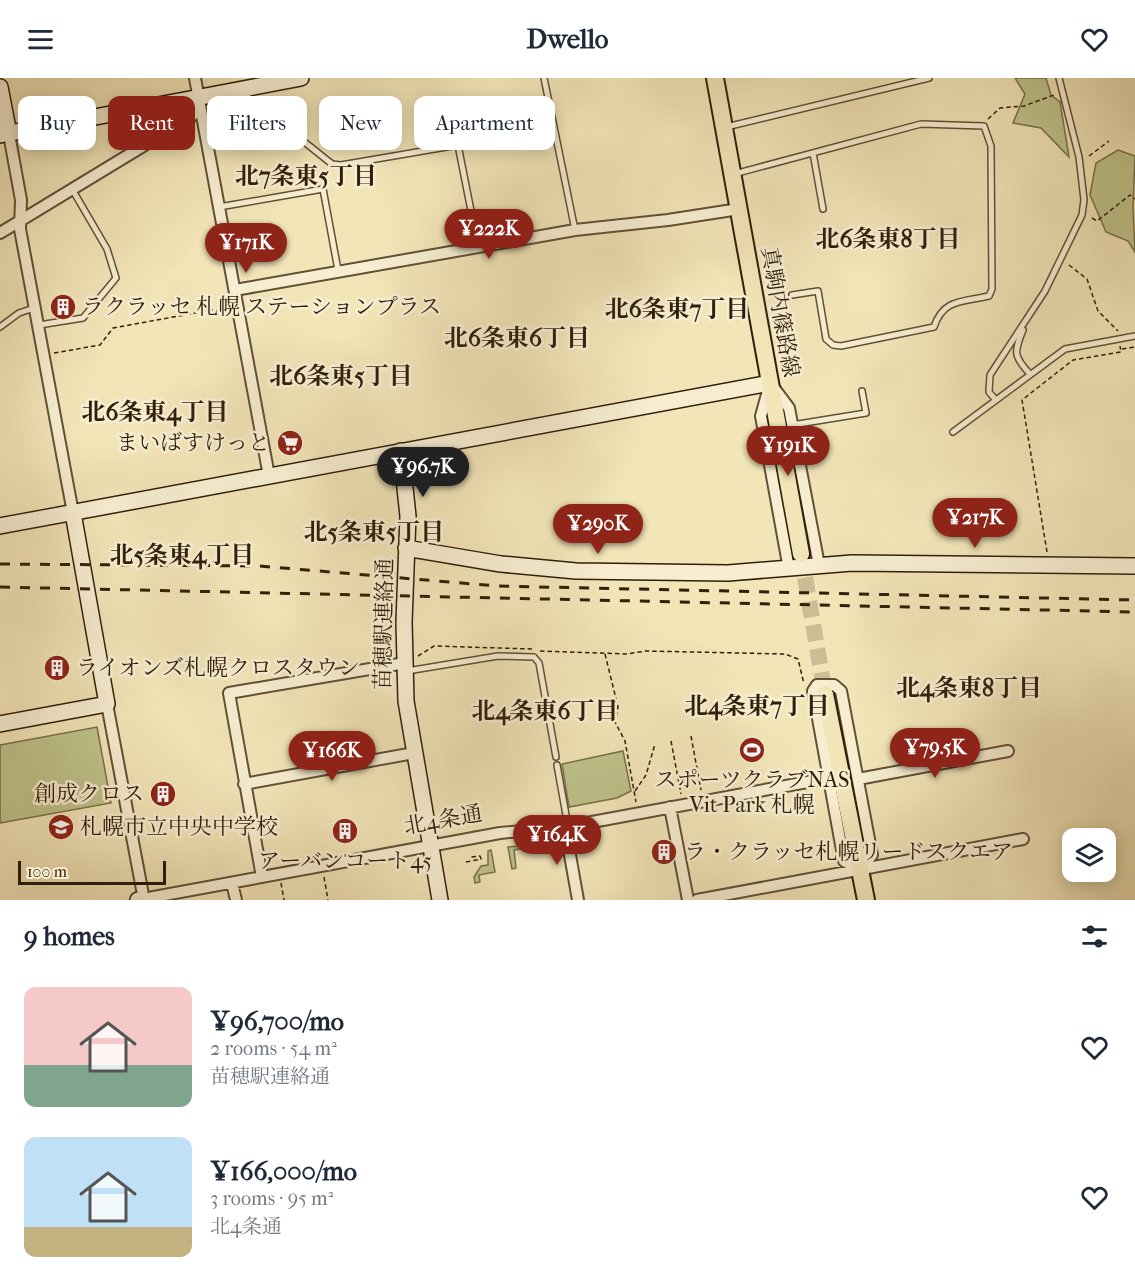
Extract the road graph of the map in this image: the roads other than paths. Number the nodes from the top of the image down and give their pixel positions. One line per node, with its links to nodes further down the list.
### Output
1 (195, 78): 11 (street)
2 (301, 78): 7 (street)
3 (544, 78): 10 (lane)
4 (715, 78): 12 (main road, 真駒内篠路線)
5 (929, 78): 12 (lane)
6 (1059, 78): 31 (lane)
7 (260, 82): 9 (street)
8 (0, 87): 14 (street)
9 (240, 90): 11 (street); 15 (lane)
10 (548, 96)
11 (198, 98): 14 (street); 19 (street); 20 (street)
12 (724, 128): 18 (main road, 真駒内篠路線)
13 (555, 129): 24 (lane)
14 (4, 134): 23 (street)
15 (429, 150)
16 (459, 150): 26 (lane)
17 (813, 153): 18 (lane); 22 (lane); 29 (lane)
18 (733, 174): 21 (main road, 真駒内篠路線)
19 (72, 189): 23 (street); 32 (lane)
20 (219, 207): 27 (lane); 28 (street)
21 (739, 209): 24 (street); 36 (main road, 真駒内篠路線)
22 (823, 209)
23 (21, 220): 25 (street); 30 (street)
24 (575, 230): 26 (street)
25 (0, 233)
26 (478, 248): 27 (street)
27 (338, 270): 28 (street)
28 (235, 290): 42 (street)
29 (792, 295)
30 (34, 308): 32 (street); 33 (lane)
31 (1027, 320): 35 (lane); 38 (lane)
32 (37, 326): 43 (street)
33 (0, 327)
34 (1135, 336): 35 (lane)
35 (1030, 374): 38 (lane)
36 (770, 383): 39 (street); 41 (street); 46 (main road, 真駒内篠路線); 49 (street)
37 (862, 391): 39 (lane)
38 (995, 399): 40 (lane)
39 (792, 425): 47 (street)
40 (953, 432)
41 (401, 451): 42 (street); 45 (street)
42 (269, 476): 43 (street)
43 (73, 513): 44 (street); 52 (street)
44 (0, 526)
45 (406, 548): 49 (street, 苗穂駅連絡通); 50 (street, 苗穂駅連絡通)
46 (801, 554)
47 (819, 565): 48 (street); 49 (street, 苗穂駅連絡通)
48 (1135, 566)
49 (789, 569)
50 (408, 664): 55 (lane); 57 (street, 苗穂駅連絡通); 62 (street)
51 (825, 694): 67 (main road)
52 (107, 704): 53 (street); 70 (street)
53 (0, 724)
54 (560, 736): 55 (lane)
55 (552, 737): 58 (lane)
56 (1008, 751): 61 (street)
57 (414, 753): 62 (street); 66 (street, 苗穂駅連絡通)
58 (556, 757)
59 (557, 765): 64 (lane)
60 (829, 778): 61 (street); 63 (street, 北4条通); 67 (street)
61 (858, 779): 67 (street)
62 (244, 784): 68 (street)
63 (670, 807): 64 (street, 北4条通); 74 (street)
64 (566, 826): 66 (street, 北4条通); 73 (street)
65 (1023, 839): 67 (street)
66 (431, 845): 68 (street, 北4条通); 72 (street, 苗穂駅連絡通)
67 (860, 870): 75 (street); 76 (main road)
68 (262, 877): 69 (street, 北4条通)
69 (232, 883): 70 (street, 北4条通); 71 (street)
70 (142, 900)
71 (236, 900)
72 (440, 900)
73 (578, 900)
74 (688, 900)
75 (697, 900)
76 (866, 900)

